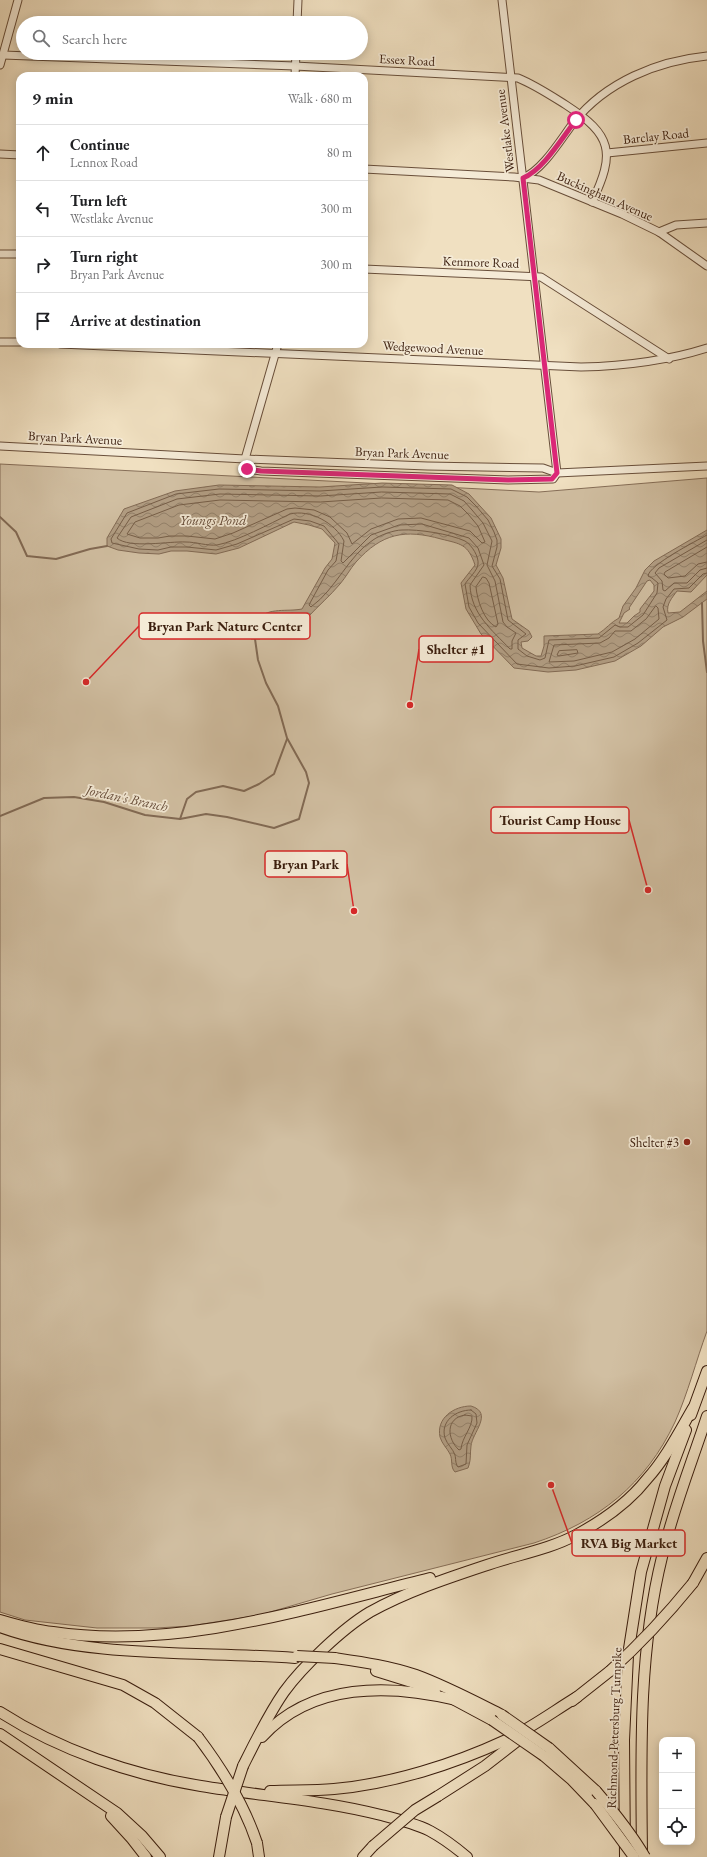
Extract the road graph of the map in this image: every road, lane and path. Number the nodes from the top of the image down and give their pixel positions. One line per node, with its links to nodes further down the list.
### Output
1 (18, 0): 5 (street)
2 (298, 0): 4 (street)
3 (502, 0): 13 (street, Westlake Avenue)
4 (297, 16)
5 (3, 55): 6 (street, Essex Road); 10 (street)
6 (16, 55)
7 (707, 56): 14 (street)
8 (136, 60): 11 (street, Essex Road)
9 (295, 60): 11 (street)
10 (0, 65)
11 (295, 66): 12 (street); 13 (street, Essex Road)
12 (294, 72)
13 (511, 77): 14 (street, Essex Road); 20 (street, Westlake Avenue)
14 (581, 115): 16 (street, Essex Road); 20 (street)
15 (707, 143): 16 (street, Barclay Road)
16 (607, 153): 21 (street)
17 (0, 154): 18 (street)
18 (16, 155)
19 (368, 169): 20 (street, Buckingham Avenue)
20 (523, 178): 21 (street, Buckingham Avenue); 28 (street, Westlake Avenue)
21 (592, 202): 23 (street, Buckingham Avenue)
22 (707, 223): 23 (street)
23 (658, 232): 26 (street, Buckingham Avenue)
24 (0, 254): 25 (street)
25 (16, 254)
26 (707, 266)
27 (368, 269): 28 (street, Kenmore Road)
28 (534, 276): 35 (street, Kenmore Road); 36 (street, Westlake Avenue)
29 (0, 342): 30 (street)
30 (16, 342)
31 (156, 348): 34 (street, Wedgewood Avenue)
32 (277, 348): 34 (street)
33 (707, 348): 35 (street, Wedgewood Avenue)
34 (275, 353): 36 (street, Wedgewood Avenue); 38 (street)
35 (669, 358): 36 (street, Wedgewood Avenue)
36 (544, 366): 40 (street, Westlake Avenue)
37 (0, 446): 38 (street, Bryan Park Avenue)
38 (245, 459): 40 (street, Bryan Park Avenue); 40 (street, Bryan Park Avenue)
39 (707, 466): 40 (street, Bryan Park Avenue)
40 (557, 473)
41 (707, 1371): 42 (highway, Richmond-Petersburg Turnpike)
42 (693, 1408): 45 (highway); 64 (highway, Richmond-Petersburg Turnpike)
43 (707, 1416): 66 (highway)
44 (707, 1558): 50 (highway, bridge)
45 (488, 1564): 46 (highway); 54 (highway)
46 (0, 1620)
47 (0, 1627): 49 (highway, bridge)
48 (0, 1649): 61 (highway, bridge)
49 (333, 1660): 51 (highway); 55 (highway, bridge)
50 (577, 1697): 56 (highway); 62 (highway, bridge)
51 (456, 1700): 54 (highway); 55 (highway, bridge)
52 (0, 1712): 56 (highway)
53 (0, 1734): 57 (highway)
54 (251, 1750): 60 (highway, bridge)
55 (546, 1752): 65 (highway, bridge); 67 (highway, bridge)
56 (200, 1786): 63 (highway)
57 (90, 1795): 58 (highway); 59 (highway)
58 (146, 1857)
59 (160, 1857)
60 (218, 1857)
61 (259, 1857)
62 (363, 1857)
63 (467, 1857)
64 (625, 1857)
65 (634, 1857)
66 (642, 1857)
67 (646, 1857)

